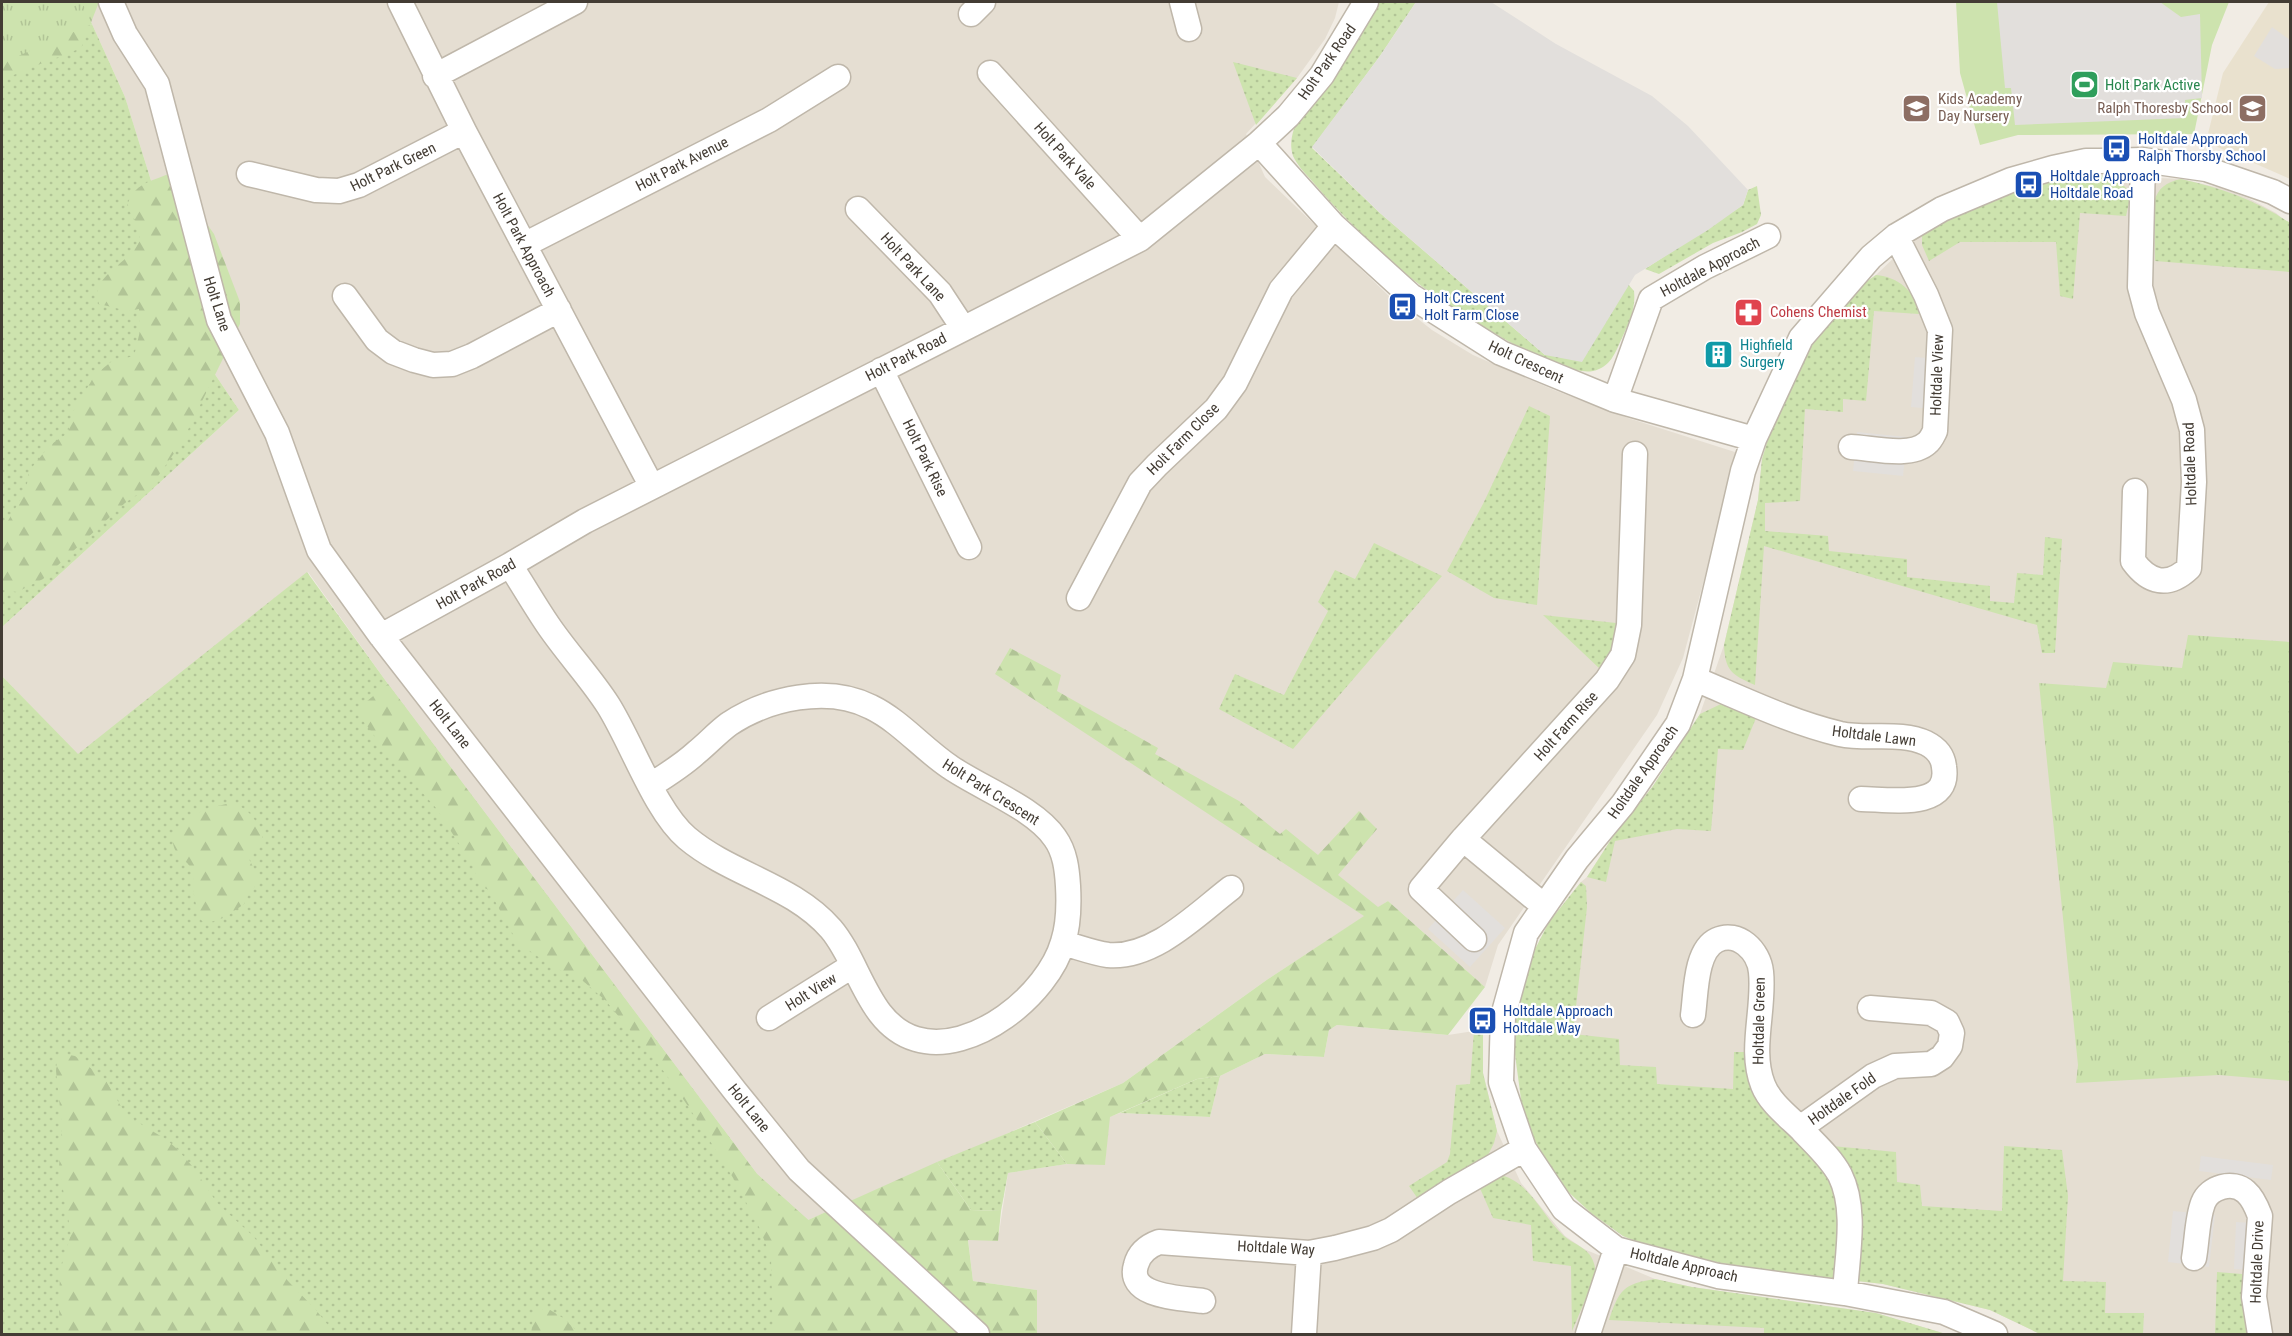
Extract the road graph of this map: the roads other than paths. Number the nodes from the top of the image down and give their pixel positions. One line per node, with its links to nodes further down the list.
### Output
1 (111, 2): 34 (street, Holt Lane)
2 (400, 2): 8 (street, Holt Park Approach)
3 (575, 2): 8 (street)
4 (1182, 2): 6 (street)
5 (1366, 2): 11 (street, Holt Park Road)
6 (1189, 29)
7 (990, 73): 19 (street, Holt Park Vale)
8 (435, 76): 10 (street, Holt Park Approach)
9 (838, 77): 20 (street, Holt Park Avenue)
10 (464, 131): 13 (street, Holt Park Green); 20 (street, Holt Park Approach)
11 (1259, 142): 16 (street, Holt Crescent); 19 (street, Holt Park Road)
12 (2143, 160): 14 (street, Holtdale Approach); 18 (street, Holtdale Approach); 30 (street, Holtdale Road)
13 (249, 174)
14 (2290, 201)
15 (858, 209): 23 (street, Holt Park Lane)
16 (1334, 226): 25 (street, Holt Crescent); 33 (street, Holt Farm Close)
17 (1768, 236): 25 (street, Holtdale Approach)
18 (1896, 236): 26 (street, Holtdale Approach); 27 (street, Holtdale View)
19 (1140, 239): 23 (street, Holt Park Road)
20 (524, 245): 22 (street, Holt Park Approach)
21 (345, 296): 22 (street)
22 (559, 310): 29 (street, Holt Park Approach)
23 (963, 328): 24 (street, Holt Park Road)
24 (881, 370): 29 (street, Holt Park Road); 31 (street, Holt Park Rise)
25 (1615, 400): 26 (street, Holt Crescent)
26 (1754, 439): 35 (street, Holtdale Approach)
27 (1851, 447)
28 (1635, 454): 38 (street, Holt Farm Rise)
29 (652, 487): 32 (street, Holt Park Road)
30 (2135, 491)
31 (969, 547)
32 (510, 565): 34 (street, Holt Park Road); 36 (street, Holt Park Crescent)
33 (1079, 598)
34 (381, 636): 54 (street, Holt Lane)
35 (1695, 679): 37 (street, Holtdale Lawn); 40 (street, Holtdale Approach)
36 (651, 785): 42 (street, Holt Park Crescent); 43 (street, Holt Park Crescent)
37 (1861, 799)
38 (1463, 839): 40 (street); 41 (street, Holt Farm Rise)
39 (1231, 888): 42 (street)
40 (1544, 906): 48 (street, Holtdale Approach)
41 (1474, 939)
42 (1063, 943): 43 (street, Holt Park Crescent)
43 (852, 966): 46 (street, Holt View)
44 (1870, 1008): 47 (street, Holtdale Fold)
45 (1693, 1015): 47 (street, Holtdale Green)
46 (769, 1018)
47 (1800, 1128): 52 (street, Holtdale Green)
48 (1524, 1149): 49 (street, Holtdale Approach); 50 (street, Holtdale Way)
49 (1617, 1249): 52 (street, Holtdale Approach); 56 (street)
50 (1309, 1253): 53 (street, Holtdale Way); 55 (street)
51 (2194, 1258): 58 (street, Holtdale Drive)
52 (1845, 1293): 57 (street, Holtdale Approach)
53 (1203, 1301)
54 (977, 1335)
55 (1304, 1335)
56 (1588, 1335)
57 (1995, 1335)
58 (2260, 1335)

